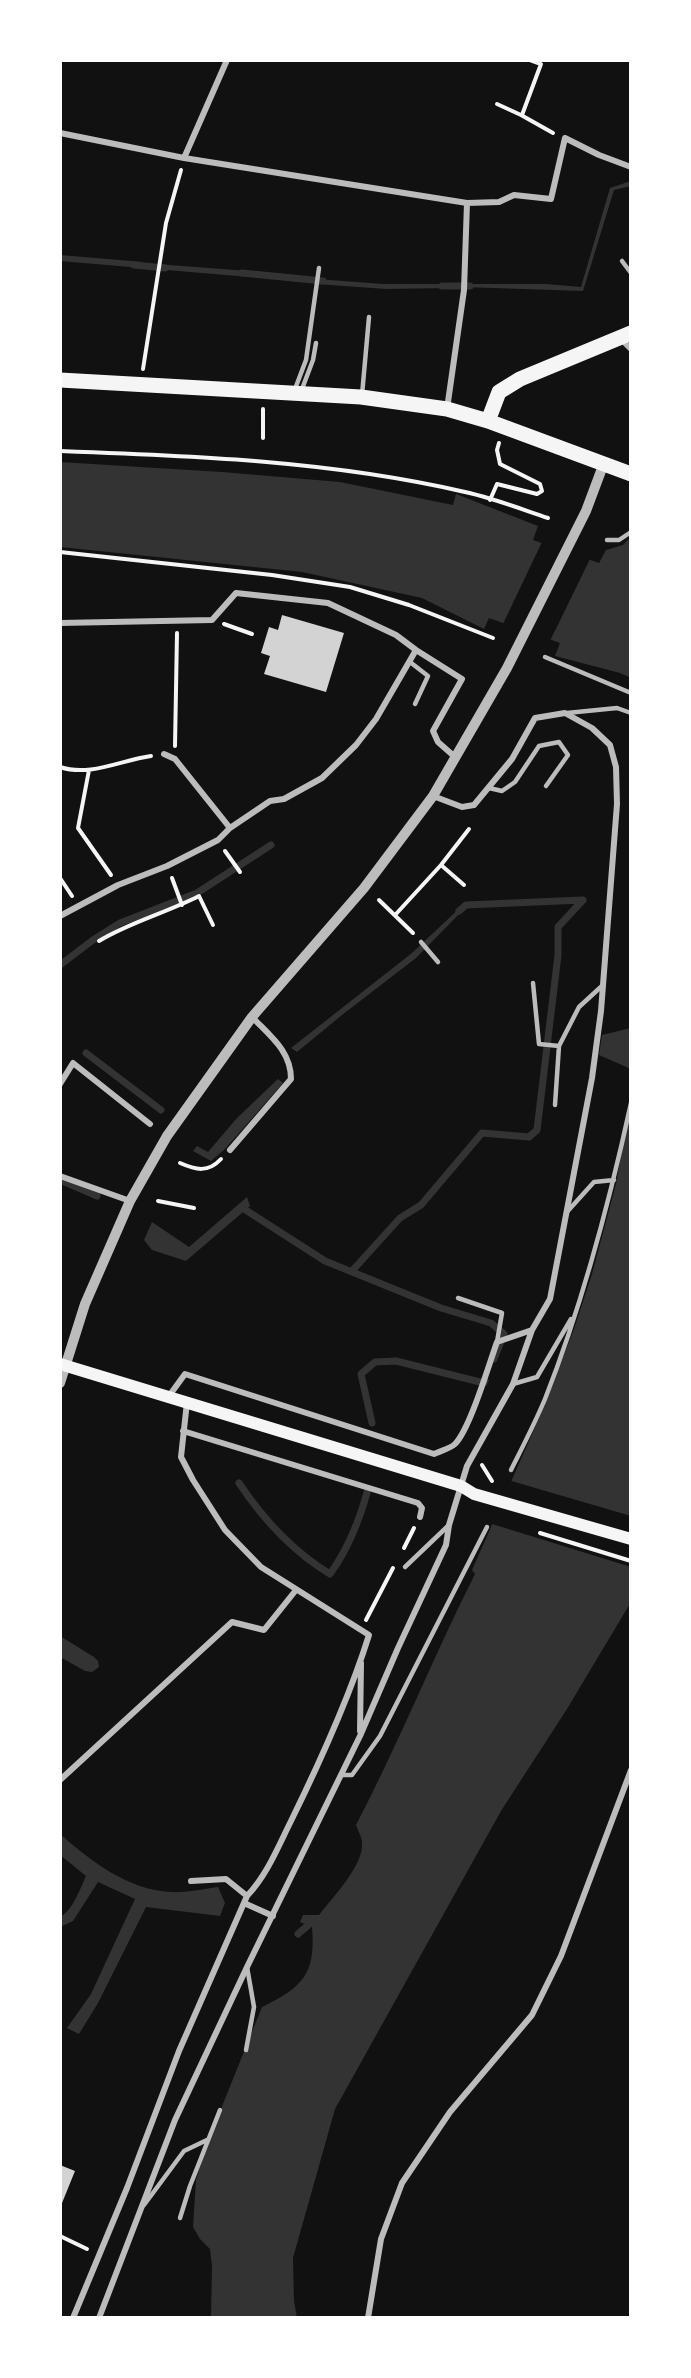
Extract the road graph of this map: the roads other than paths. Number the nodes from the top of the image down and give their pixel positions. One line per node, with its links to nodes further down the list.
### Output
1 (227, 60): 3 (street)
2 (60, 133): 3 (street)
3 (184, 158): 5 (street)
4 (631, 167): 5 (street)
5 (467, 203): 15 (street)
6 (622, 261): 8 (lane)
7 (319, 268): 13 (lane)
8 (631, 273)
9 (369, 317): 14 (lane)
10 (628, 340): 16 (main road)
11 (316, 343): 13 (lane)
12 (60, 381): 13 (main road)
13 (296, 395): 14 (main road)
14 (361, 398): 15 (main road)
15 (447, 409): 16 (main road)
16 (488, 421): 17 (main road)
17 (604, 463): 18 (main road); 30 (street)
18 (631, 474)
19 (631, 532): 20 (lane)
20 (607, 540)
21 (60, 623): 22 (street)
22 (416, 650): 24 (street); 30 (street)
23 (545, 657): 25 (lane)
24 (410, 662): 26 (lane); 34 (street)
25 (631, 693)
26 (415, 704)
27 (565, 713): 28 (lane); 32 (street); 39 (street)
28 (631, 713)
29 (164, 754): 34 (street)
30 (455, 758): 33 (street)
31 (546, 786): 32 (lane)
32 (489, 788): 33 (street)
33 (433, 796): 40 (street)
34 (230, 828): 35 (street)
35 (60, 916)
36 (421, 942): 37 (lane)
37 (438, 962)
38 (533, 983): 41 (lane)
39 (603, 985): 41 (lane); 50 (street)
40 (252, 1017): 46 (street); 49 (street)
41 (559, 1046): 44 (lane)
42 (60, 1084): 45 (street)
43 (631, 1103): 48 (lane)
44 (555, 1105)
45 (150, 1124)
46 (230, 1150)
47 (60, 1176): 49 (street)
48 (614, 1180): 50 (lane); 52 (lane)
49 (130, 1201): 55 (street)
50 (566, 1213): 53 (street)
51 (458, 1298): 54 (lane)
52 (578, 1307): 57 (lane); 61 (lane)
53 (532, 1330): 54 (street); 57 (street)
54 (497, 1342): 58 (street)
55 (63, 1365): 56 (street); 58 (main road)
56 (60, 1383)
57 (513, 1384): 62 (street)
58 (169, 1396): 59 (main road)
59 (187, 1402): 60 (street); 62 (main road)
60 (183, 1431): 63 (street); 68 (street)
61 (512, 1470)
62 (461, 1486): 64 (street); 66 (main road)
63 (420, 1517)
64 (449, 1525): 67 (lane); 70 (street)
65 (487, 1527): 72 (lane)
66 (631, 1539)
67 (405, 1567)
68 (296, 1590): 69 (street); 73 (street)
69 (361, 1659): 70 (street); 75 (street)
70 (360, 1736): 72 (street)
71 (631, 1770): 86 (street)
72 (341, 1775): 77 (street)
73 (60, 1780)
74 (191, 1881): 75 (street)
75 (247, 1896): 76 (street)
76 (244, 1904): 77 (street); 84 (street)
77 (273, 1916): 78 (street)
78 (247, 1967): 79 (lane); 82 (street)
79 (246, 2050)
80 (220, 2110): 81 (lane)
81 (207, 2140): 82 (lane); 83 (lane)
82 (141, 2209): 85 (street)
83 (180, 2218)
84 (73, 2318)
85 (99, 2318)
86 (368, 2318)

